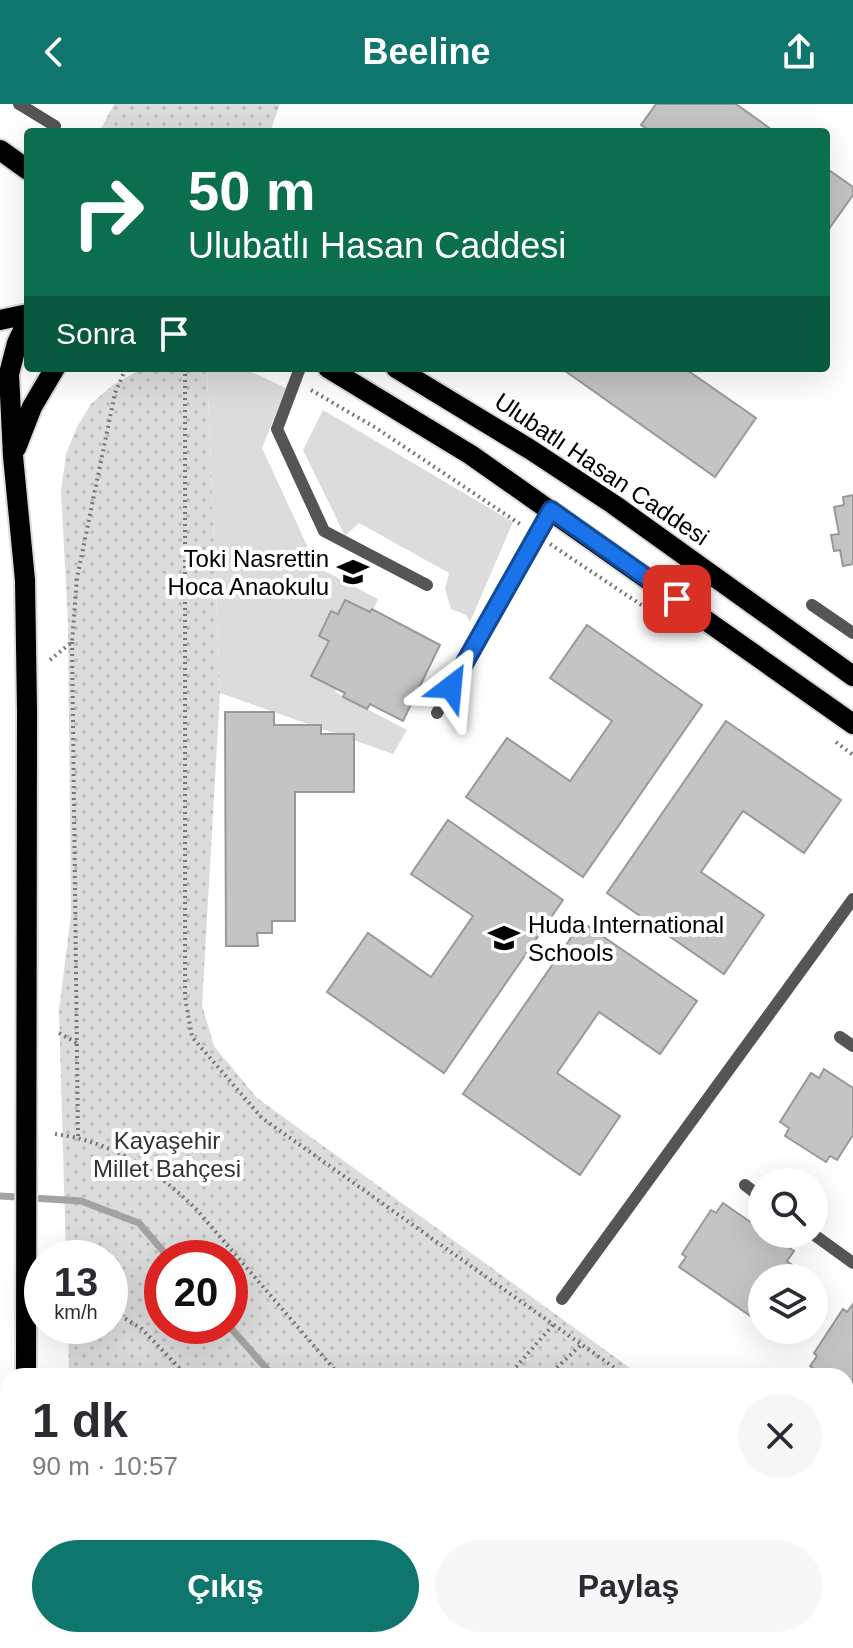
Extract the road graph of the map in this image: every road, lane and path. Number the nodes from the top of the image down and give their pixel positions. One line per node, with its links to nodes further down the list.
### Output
1 (19, 104): 2 (lane)
2 (55, 126)
3 (0, 150): 5 (main road)
4 (0, 163): 6 (main road)
5 (24, 166)
6 (24, 167)
7 (24, 315): 8 (main road)
8 (0, 320)
9 (24, 328): 16 (main road)
10 (53, 372): 16 (main road)
11 (124, 372): 23 (path)
12 (185, 372): 43 (path)
13 (335, 372): 17 (main road)
14 (403, 372): 25 (main road, Ulubatlı Hasan Caddesi)
15 (298, 375): 18 (path); 19 (lane)
16 (13, 456): 45 (main road, bridge)
17 (551, 510): 18 (lane); 27 (main road)
18 (536, 535): 21 (path); 26 (lane)
19 (427, 585)
20 (812, 605): 22 (lane)
21 (656, 615)
22 (853, 633)
23 (72, 642): 24 (path); 33 (path)
24 (47, 662)
25 (853, 676)
26 (437, 713)
27 (853, 724)
28 (829, 737): 29 (path)
29 (853, 755)
30 (853, 899): 41 (lane)
31 (59, 1033): 33 (path)
32 (840, 1037): 34 (lane)
33 (77, 1043): 36 (path)
34 (853, 1046)
35 (55, 1134): 36 (path)
36 (78, 1137): 47 (path)
37 (745, 1185): 38 (lane)
38 (748, 1187)
39 (828, 1245): 40 (lane)
40 (853, 1263)
41 (562, 1299)
42 (128, 1320): 46 (path)
43 (553, 1325): 44 (path); 48 (path)
44 (581, 1345): 49 (path); 50 (path)
45 (26, 1368)
46 (179, 1368)
47 (333, 1368)
48 (515, 1368)
49 (557, 1368)
50 (614, 1368)

